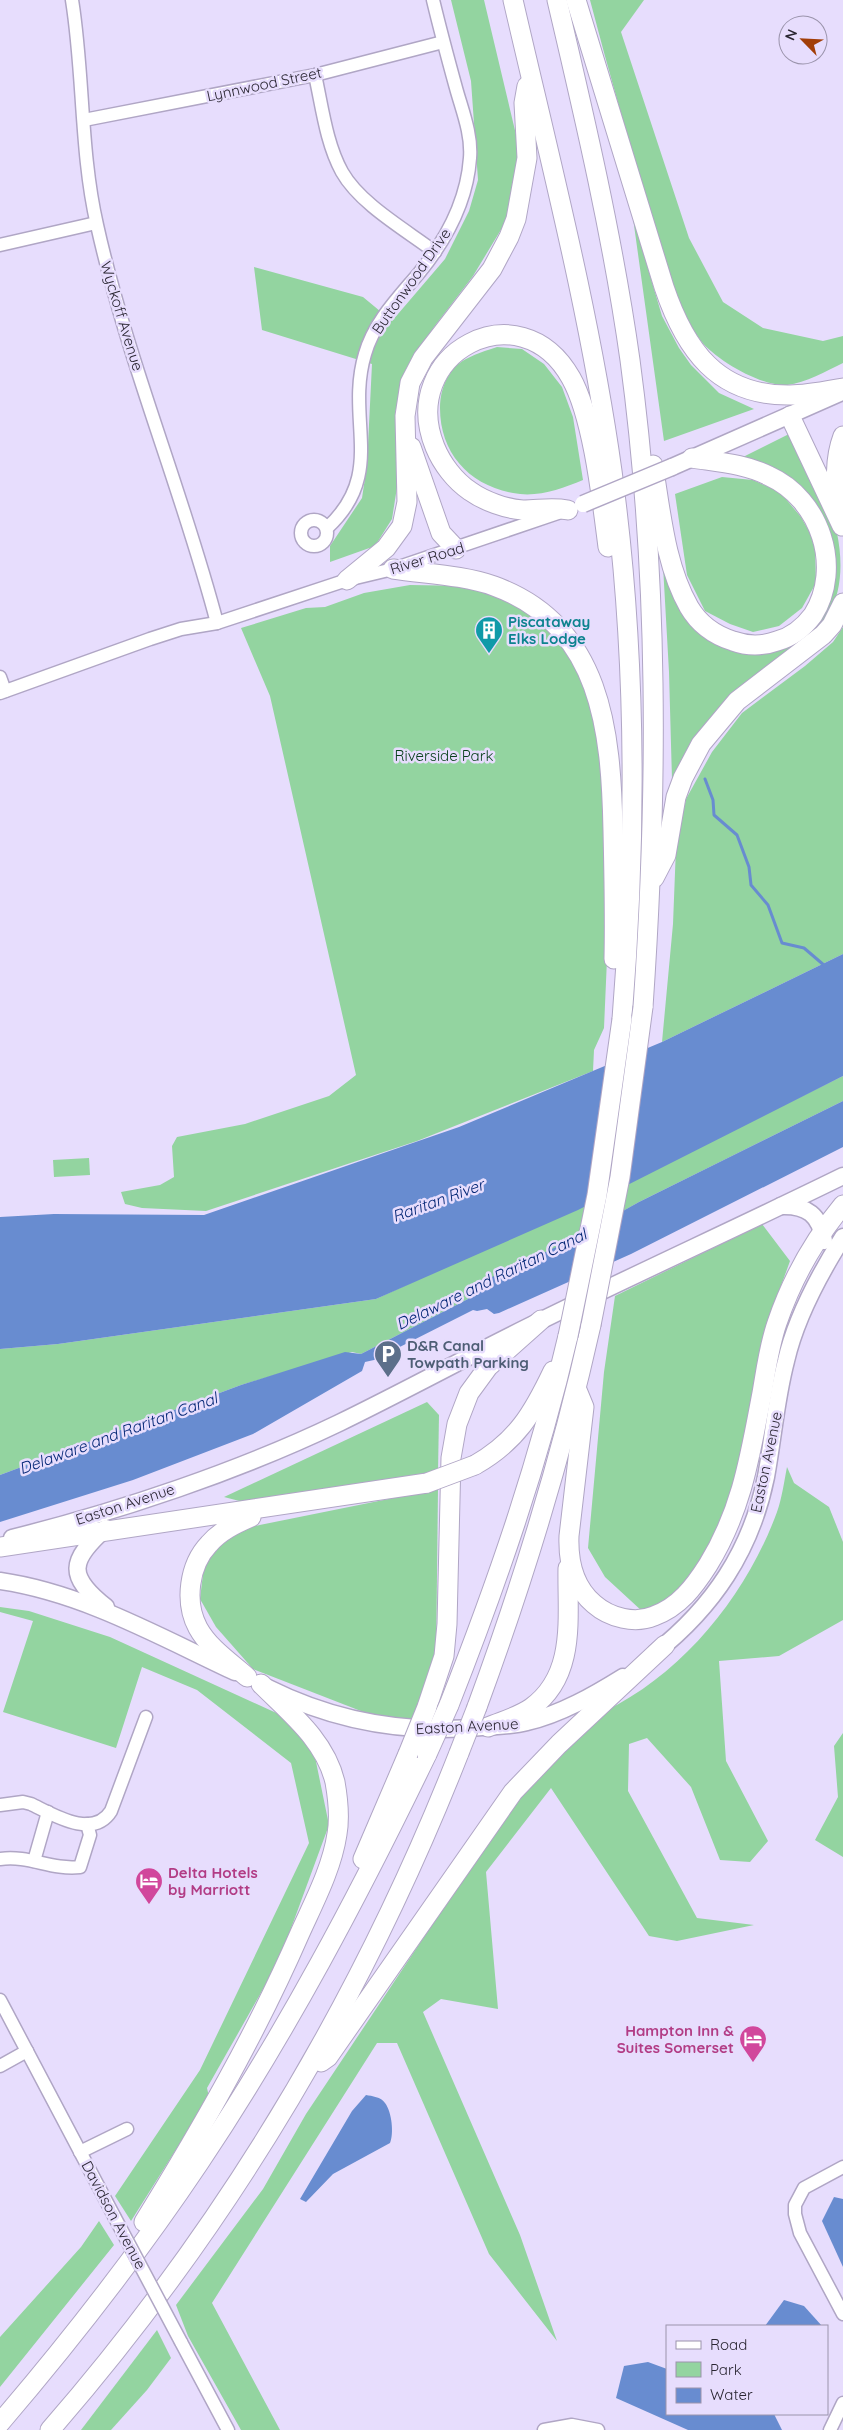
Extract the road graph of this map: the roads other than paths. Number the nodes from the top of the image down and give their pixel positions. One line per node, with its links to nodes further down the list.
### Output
1 (72, 0): 9 (street, Wyckoff Avenue)
2 (433, 0): 6 (street, Buttonwood Drive)
3 (513, 0): 7 (highway)
4 (557, 0): 13 (highway)
5 (576, 0): 14 (highway)
6 (443, 42): 8 (street, Lynnwood Street); 12 (street, Buttonwood Drive)
7 (529, 71): 17 (highway); 26 (highway)
8 (315, 75): 9 (street, Lynnwood Street); 12 (street)
9 (84, 120): 10 (street, Wyckoff Avenue)
10 (96, 223): 11 (street); 27 (street, Wyckoff Avenue)
11 (0, 245)
12 (435, 252): 21 (street, Buttonwood Drive)
13 (630, 359): 18 (highway); 30 (highway)
14 (843, 390): 15 (main road, River Road)
15 (790, 416): 18 (main road, River Road); 20 (highway)
16 (843, 436): 20 (highway)
17 (407, 437): 22 (highway); 24 (highway)
18 (692, 458): 19 (main road, River Road, bridge)
19 (575, 507): 22 (street, River Road); 26 (highway)
20 (842, 527)
21 (326, 528)
22 (456, 549): 23 (street, River Road)
23 (393, 569): 24 (street, River Road); 31 (highway)
24 (346, 580): 27 (street, River Road)
25 (843, 602): 30 (highway)
26 (627, 618): 31 (highway)
27 (217, 623): 29 (street, River Road)
28 (0, 677): 29 (street)
29 (2, 692)
30 (652, 883): 40 (highway, bridge)
31 (625, 986): 39 (highway, bridge)
32 (843, 1176): 34 (main road, Easton Avenue)
33 (843, 1205): 35 (highway)
34 (781, 1206): 35 (main road); 38 (main road, Easton Avenue)
35 (822, 1230): 37 (main road); 46 (highway)
36 (843, 1237): 37 (main road, Easton Avenue)
37 (823, 1268): 49 (main road, Easton Avenue)
38 (541, 1320): 41 (main road, Easton Avenue); 53 (highway, bridge)
39 (568, 1339): 42 (highway, bridge); 53 (highway, bridge)
40 (577, 1390): 46 (highway); 62 (highway, bridge)
41 (153, 1496): 43 (main road); 44 (main road, Easton Avenue)
42 (270, 1508): 43 (highway); 50 (highway)
43 (100, 1533): 45 (highway); 48 (main road)
44 (0, 1541)
45 (0, 1547)
46 (568, 1552): 52 (highway)
47 (0, 1582): 48 (main road, Easton Avenue)
48 (124, 1621): 50 (main road, Easton Avenue)
49 (665, 1645): 52 (main road, Easton Avenue); 62 (highway)
50 (254, 1681): 52 (main road, Easton Avenue); 66 (highway)
51 (146, 1718): 56 (street)
52 (488, 1727)
53 (417, 1754): 66 (highway)
54 (0, 1805): 55 (street)
55 (48, 1812): 56 (street); 58 (street)
56 (87, 1824): 58 (street)
57 (0, 1858): 58 (street)
58 (34, 1861)
59 (0, 2000): 60 (street, Davidson Avenue)
60 (27, 2051): 61 (street); 64 (street, Davidson Avenue)
61 (0, 2066)
62 (306, 2073): 70 (highway)
63 (127, 2130): 64 (street)
64 (80, 2152): 71 (street, Davidson Avenue, bridge)
65 (843, 2166): 67 (street)
66 (140, 2248): 69 (highway)
67 (843, 2314)
68 (843, 2403): 74 (street)
69 (0, 2423)
70 (50, 2430)
71 (228, 2430)
72 (544, 2430): 73 (street)
73 (597, 2430)
74 (830, 2430)

